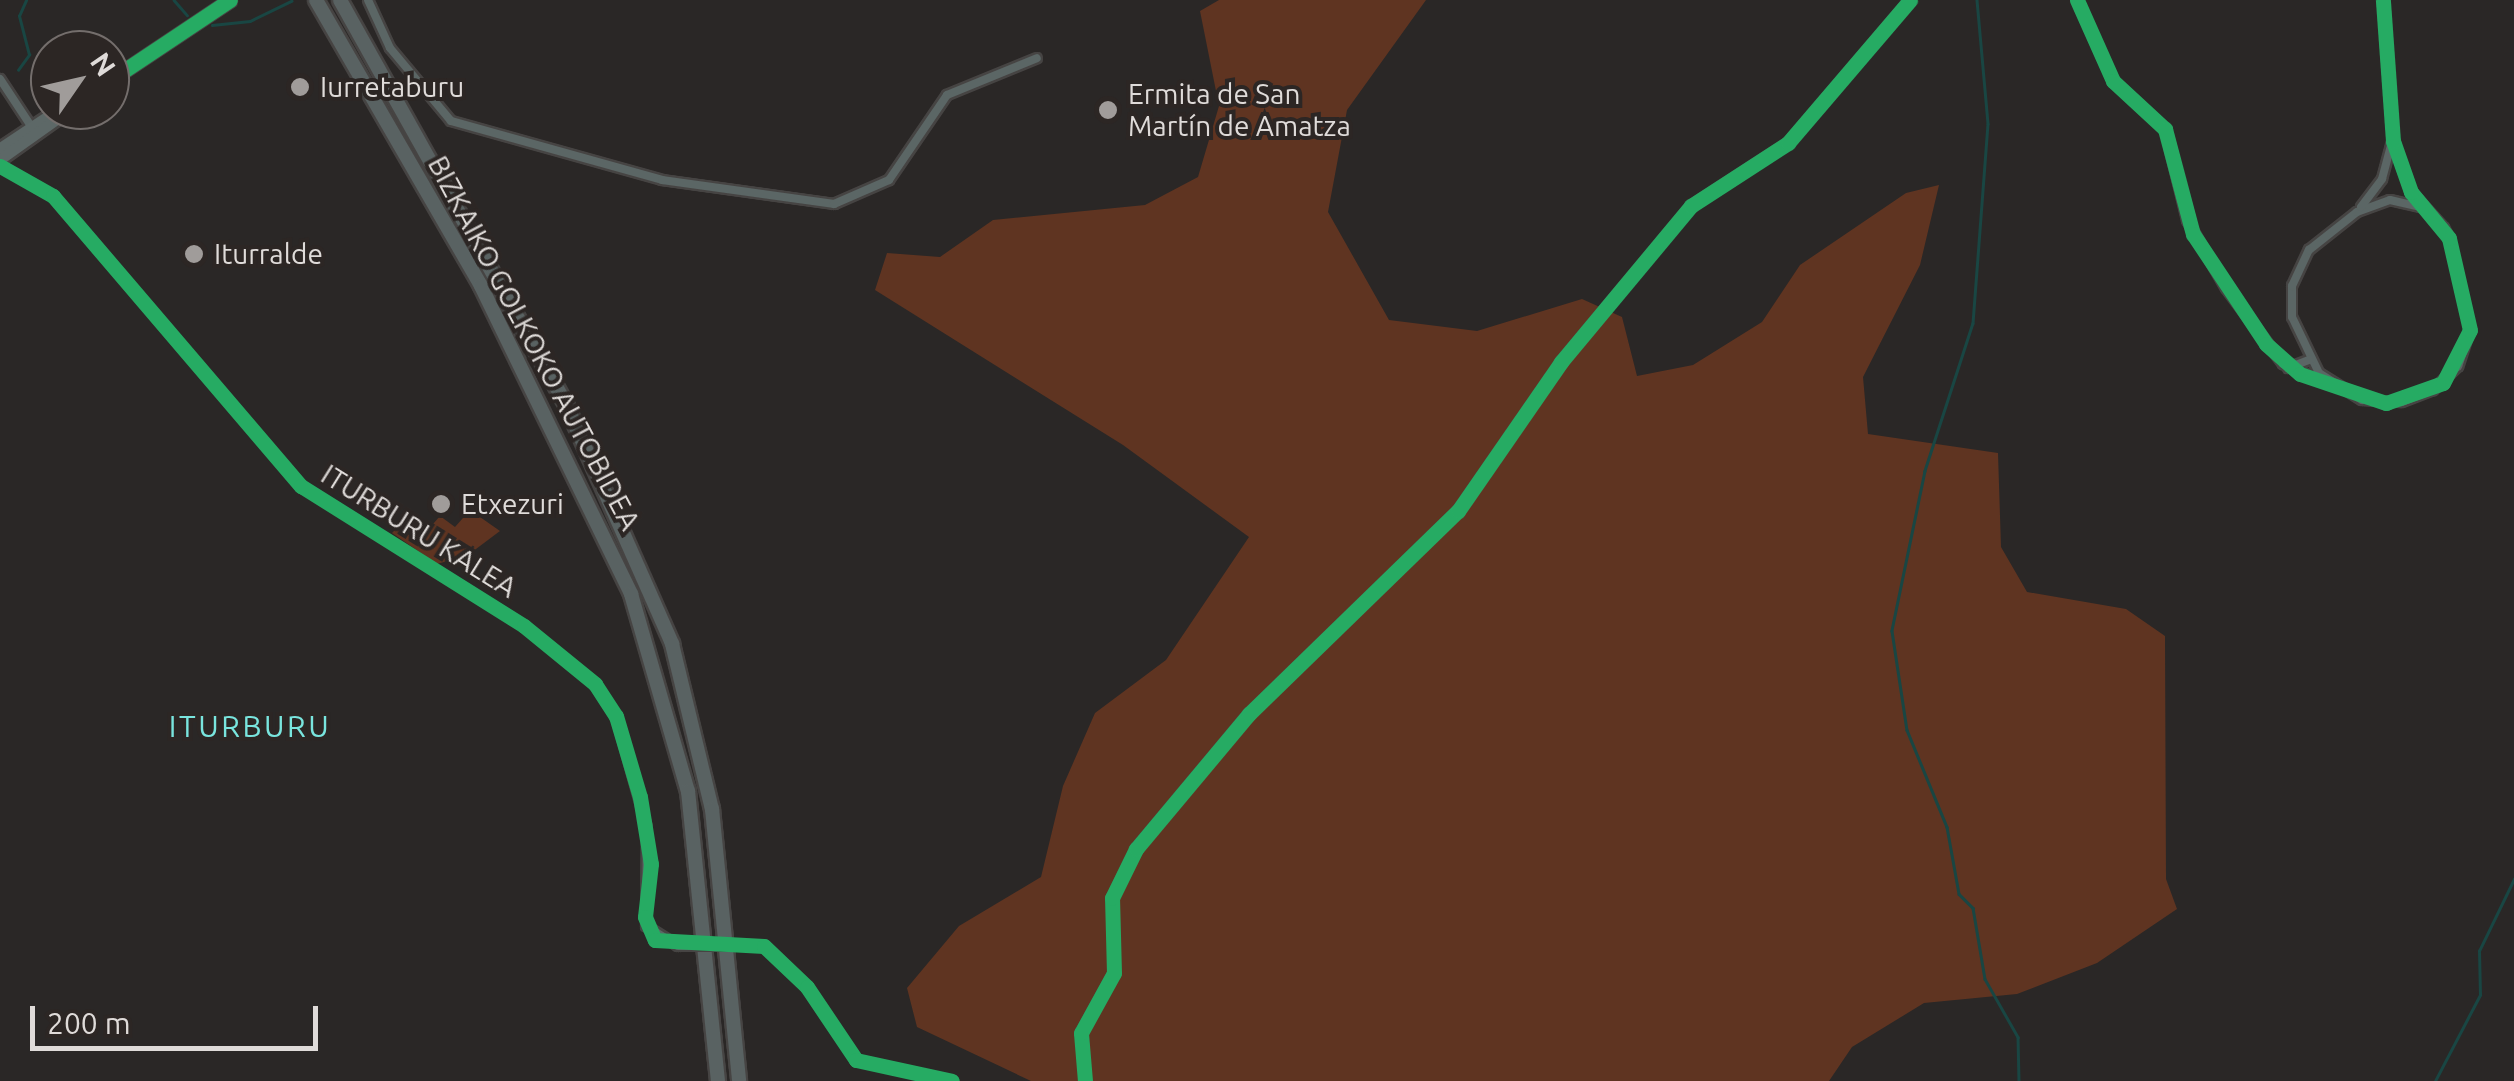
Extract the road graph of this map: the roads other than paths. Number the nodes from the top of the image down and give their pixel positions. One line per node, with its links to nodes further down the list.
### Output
1 (230, 0): 9 (street)
2 (316, 0): 21 (highway, BIZKAIKO GOLKOKO AUTOBIDEA)
3 (340, 0): 22 (highway, BIZKAIKO GOLKOKO AUTOBIDEA)
4 (368, 0): 8 (street)
5 (1910, 0): 24 (street)
6 (2077, 0): 19 (street)
7 (2383, 0): 14 (street)
8 (1037, 58)
9 (130, 67)
10 (2, 85): 11 (street)
11 (30, 125)
12 (30, 127): 15 (street)
13 (37, 130): 15 (street)
14 (2392, 140): 16 (street); 17 (street)
15 (2, 157): 23 (street, ITURBURU KALEA, bridge)
16 (2424, 208): 17 (street); 20 (street)
17 (2357, 212): 18 (street)
18 (2311, 359): 19 (street); 20 (street)
19 (2288, 368): 20 (street)
20 (2330, 384)
21 (718, 1081)
22 (740, 1081)
23 (952, 1081)
24 (1084, 1081)

